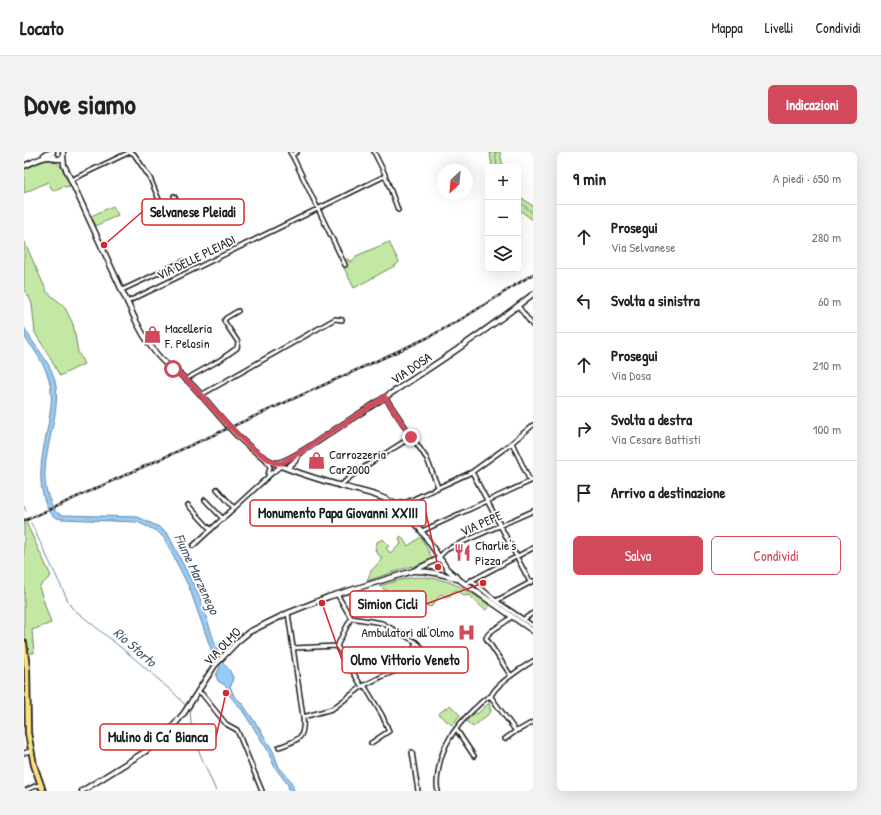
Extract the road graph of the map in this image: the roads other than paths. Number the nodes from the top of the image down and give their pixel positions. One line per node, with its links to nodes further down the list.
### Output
1 (53, 152): 6 (street); 7 (street)
2 (297, 152): 5 (street)
3 (374, 152): 9 (street)
4 (63, 154): 6 (street); 8 (street)
5 (291, 154): 12 (street)
6 (56, 159): 7 (street); 8 (street)
7 (24, 165)
8 (64, 165): 10 (street)
9 (385, 176): 12 (street, VIA DELLE PLEIADI); 13 (street)
10 (71, 180): 11 (street); 16 (street)
11 (174, 196)
12 (318, 208): 15 (street); 18 (street, VIA DELLE PLEIADI)
13 (398, 210)
14 (184, 261): 16 (street)
15 (345, 265)
16 (122, 290): 18 (street)
17 (533, 294): 19 (street, VIA DOSA)
18 (127, 302): 23 (street)
19 (518, 306): 22 (street); 25 (street, VIA DOSA)
20 (238, 311): 23 (street)
21 (342, 320): 24 (street)
22 (533, 326)
23 (186, 380): 24 (street)
24 (201, 395): 31 (street)
25 (385, 397): 27 (street); 29 (street, VIA DOSA)
26 (533, 425): 28 (street)
27 (411, 437): 40 (street); 41 (street)
28 (512, 443): 37 (street); 39 (street)
29 (298, 454): 30 (street, VIA DOSA); 32 (street)
30 (290, 458): 33 (street, VIA DOSA); 35 (street)
31 (266, 459): 33 (street); 38 (street)
32 (295, 461): 35 (street); 36 (street)
33 (274, 463): 34 (street)
34 (281, 466): 35 (street); 38 (street)
35 (287, 468): 36 (street)
36 (297, 472): 40 (street)
37 (472, 472): 41 (street); 44 (street)
38 (268, 477): 48 (street)
39 (531, 481): 44 (street)
40 (341, 486): 47 (street)
41 (438, 487): 45 (street)
42 (217, 489): 48 (street)
43 (205, 500): 51 (street)
44 (487, 501): 52 (street); 54 (street)
45 (407, 502): 47 (street); 50 (street)
46 (188, 505): 53 (street)
47 (397, 506): 50 (street)
48 (234, 508): 51 (street)
49 (533, 511): 52 (street, VIA PEPE)
50 (405, 512): 54 (street)
51 (222, 519): 53 (street)
52 (500, 526): 58 (street); 59 (street, VIA PEPE)
53 (211, 530): 56 (street)
54 (422, 531): 55 (street)
55 (426, 537): 59 (street); 60 (street)
56 (193, 546)
57 (533, 548): 58 (street)
58 (516, 557): 65 (street); 66 (street)
59 (440, 559): 60 (street, VIA OLMO); 61 (street, VIA OLMO)
60 (432, 562): 62 (street, VIA OLMO); 63 (street)
61 (446, 567): 64 (street); 67 (street, VIA OLMO)
62 (413, 571): 63 (street, VIA OLMO); 68 (street, VIA OLMO)
63 (432, 572): 64 (street, VIA OLMO)
64 (441, 574): 67 (street, VIA OLMO)
65 (471, 580): 67 (street); 69 (street, VIA OLMO)
66 (531, 581): 69 (street)
67 (463, 582): 69 (street, VIA OLMO)
68 (337, 594): 70 (street, VIA OLMO); 73 (street)
69 (495, 602): 72 (street, VIA OLMO); 74 (street, VIA OLMO)
70 (288, 613): 80 (street); 85 (street, VIA OLMO)
71 (533, 614): 74 (street)
72 (512, 616): 76 (street, VIA OLMO); 83 (street)
73 (351, 618): 77 (street); 79 (street)
74 (524, 620): 75 (street, VIA OLMO)
75 (533, 626)
76 (533, 631)
77 (416, 642): 82 (street); 84 (street)
78 (24, 643): 87 (main road)
79 (337, 646): 80 (street); 84 (street)
80 (293, 648): 88 (street)
81 (533, 661): 83 (street)
82 (439, 664)
83 (511, 676): 86 (street)
84 (363, 686): 88 (street); 94 (street)
85 (199, 690): 102 (street, VIA OLMO); 103 (street)
86 (491, 696): 90 (street); 91 (street)
87 (26, 705): 92 (main road)
88 (303, 716): 95 (street)
89 (533, 722): 91 (street)
90 (456, 729): 99 (street); 105 (street)
91 (516, 731): 93 (street)
92 (27, 739): 96 (main road)
93 (505, 739)
94 (371, 743)
95 (279, 747)
96 (30, 751): 98 (street); 100 (main road)
97 (412, 752): 104 (street)
98 (24, 753)
99 (474, 756)
100 (43, 789): 101 (street)
101 (26, 791)
102 (82, 791)
103 (262, 791)
104 (418, 791)
105 (438, 791)

